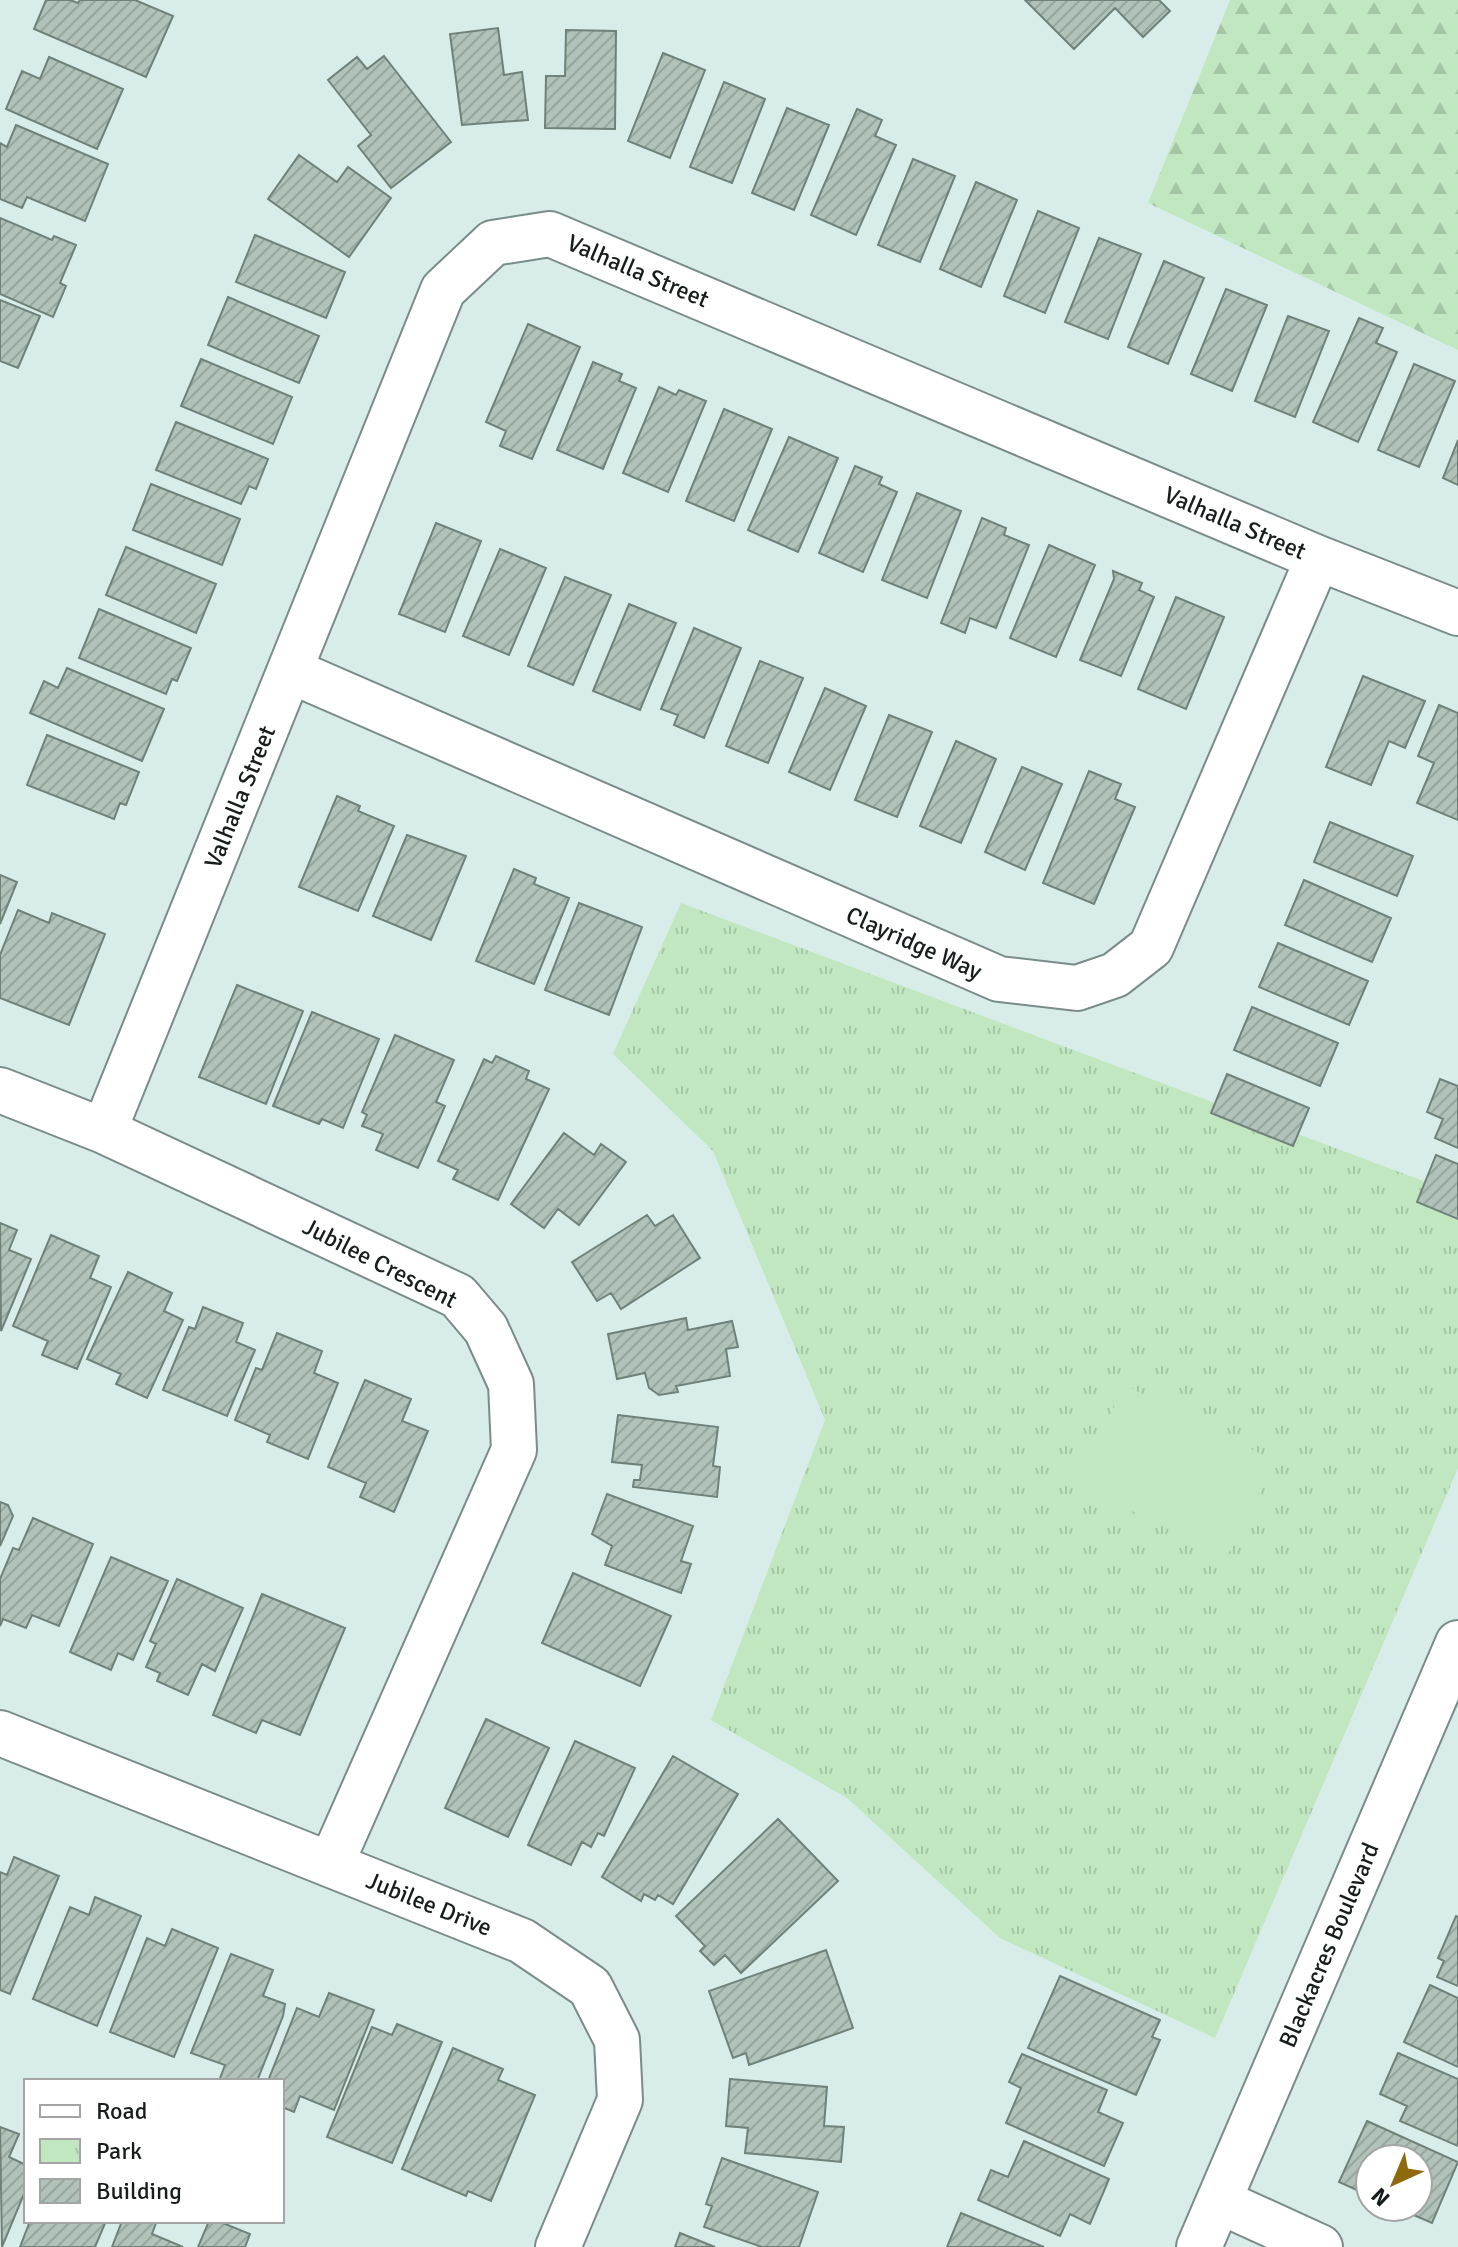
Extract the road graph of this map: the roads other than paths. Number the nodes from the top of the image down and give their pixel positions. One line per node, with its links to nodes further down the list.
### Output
1 (1318, 558): 2 (street, Valhalla Street); 3 (street, Clayridge Way); 3 (street, Valhalla Street)
2 (1458, 613)
3 (291, 671): 5 (street, Valhalla Street)
4 (0, 1090): 5 (street, Jubilee Crescent)
5 (104, 1131): 8 (street, Jubilee Crescent)
6 (1458, 1643): 9 (street, Blackacres Boulevard)
7 (0, 1733): 8 (street, Jubilee Drive)
8 (331, 1864): 10 (street, Jubilee Drive)
9 (1219, 2201): 11 (street, Blackacres Boulevard); 12 (street)
10 (558, 2247)
11 (1199, 2247)
12 (1320, 2247)

